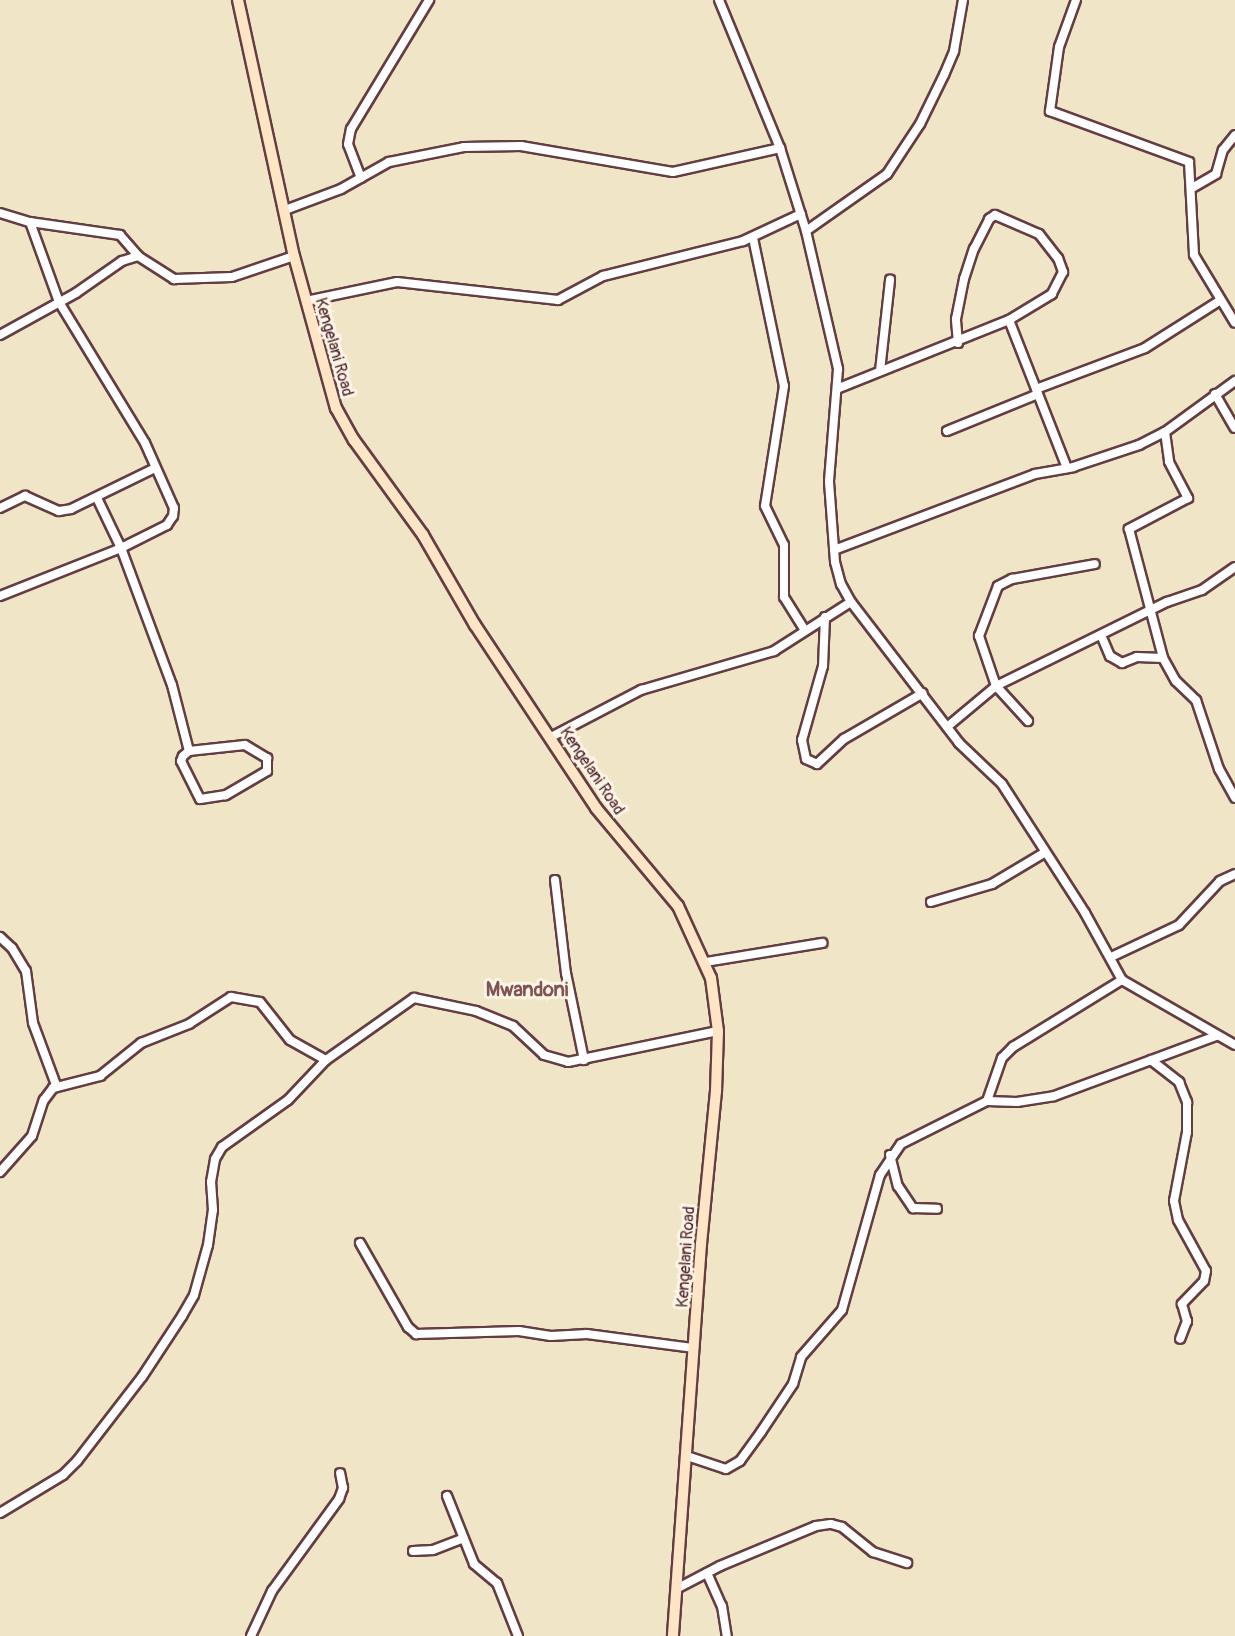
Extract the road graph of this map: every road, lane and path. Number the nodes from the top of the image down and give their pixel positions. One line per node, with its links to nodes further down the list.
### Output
1 (238, 0): 10 (main road, Kengelani Road)
2 (429, 0): 8 (street)
3 (719, 0): 7 (street)
4 (963, 0): 14 (street)
5 (1076, 0): 9 (street)
6 (1235, 135): 9 (street)
7 (780, 148): 8 (street); 12 (street)
8 (362, 178): 10 (street)
9 (1192, 188): 20 (street)
10 (285, 210): 17 (main road, Kengelani Road)
11 (0, 213): 13 (street)
12 (801, 214): 14 (street); 15 (street)
13 (30, 222): 16 (street); 21 (street)
14 (807, 231): 28 (street)
15 (753, 238): 19 (street); 46 (street)
16 (138, 256): 17 (street); 21 (street)
17 (294, 256): 19 (main road, Kengelani Road)
18 (890, 280): 26 (street)
19 (306, 301): 53 (main road, Kengelani Road)
20 (1219, 301): 23 (street); 29 (street)
21 (59, 302): 24 (street); 34 (street)
22 (1009, 320): 25 (street); 25 (street); 29 (street)
23 (1235, 323)
24 (0, 334)
25 (958, 342): 26 (street)
26 (880, 371): 28 (street)
27 (1235, 381): 30 (street)
28 (839, 388): 39 (street)
29 (1037, 392): 32 (street); 35 (street)
30 (1215, 394): 31 (street); 33 (street)
31 (1235, 428)
32 (947, 430)
33 (1165, 432): 35 (street); 44 (street)
34 (155, 468): 36 (street); 38 (street)
35 (1067, 468): 39 (street)
36 (97, 498): 37 (street); 38 (street)
37 (0, 508)
38 (121, 548): 42 (street); 54 (street)
39 (834, 550): 43 (street)
40 (1095, 564): 49 (street)
41 (1235, 567): 44 (street)
42 (0, 596)
43 (851, 602): 45 (street); 50 (street)
44 (1148, 612): 47 (street); 48 (street)
45 (825, 617): 46 (street); 50 (street)
46 (804, 629): 53 (street)
47 (1101, 636): 48 (street); 49 (street)
48 (1163, 658): 55 (street)
49 (996, 686): 51 (street); 52 (street)
50 (922, 693): 52 (street)
51 (1028, 721)
52 (947, 727): 56 (street)
53 (551, 737): 63 (main road, Kengelani Road)
54 (189, 751): 54 (street)
55 (1235, 798)
56 (1044, 853): 59 (street); 62 (street)
57 (1235, 874): 62 (street)
58 (555, 880): 69 (street)
59 (931, 902)
60 (0, 937): 71 (street)
61 (822, 942): 63 (street)
62 (1111, 957): 64 (street)
63 (706, 962): 65 (main road, Kengelani Road)
64 (1122, 980): 66 (street); 72 (street)
65 (718, 1031): 69 (street); 78 (main road, Kengelani Road)
66 (1216, 1036): 67 (street); 70 (street)
67 (1235, 1045)
68 (326, 1060): 69 (street); 71 (street); 82 (street)
69 (584, 1060)
70 (1151, 1060): 72 (street); 77 (street)
71 (56, 1085): 74 (street)
72 (987, 1101): 73 (street)
73 (890, 1155): 75 (street); 79 (street)
74 (0, 1172)
75 (937, 1209)
76 (360, 1244): 78 (street)
77 (1180, 1339)
78 (694, 1348): 79 (main road, Kengelani Road)
79 (687, 1456): 87 (main road, Kengelani Road)
80 (340, 1473): 88 (street)
81 (447, 1496): 83 (street)
82 (0, 1513)
83 (462, 1539): 84 (street); 89 (street)
84 (413, 1551)
85 (908, 1563): 86 (street)
86 (707, 1573): 87 (street); 91 (street)
87 (676, 1589): 90 (main road, Kengelani Road)
88 (251, 1636)
89 (518, 1636)
90 (674, 1636)
91 (727, 1636)

